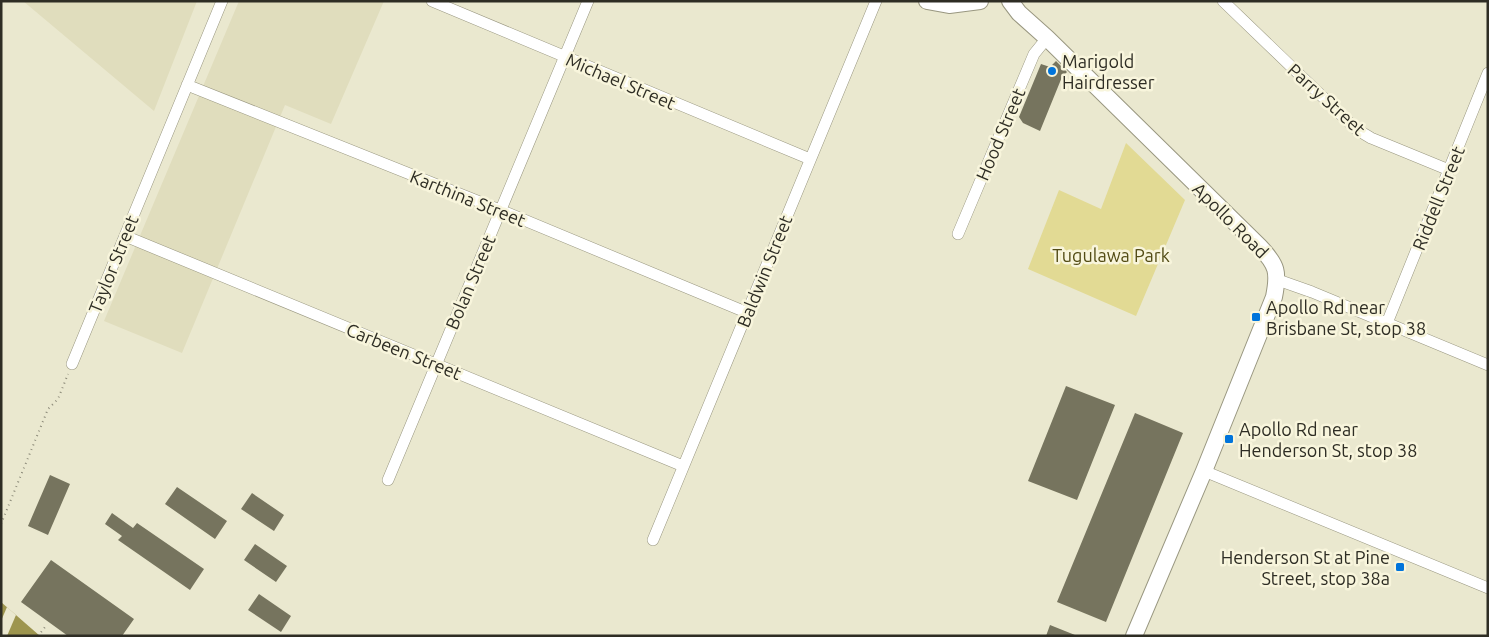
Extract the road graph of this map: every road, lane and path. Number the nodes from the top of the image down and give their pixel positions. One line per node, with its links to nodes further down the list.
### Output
1 (222, 1): 12 (street, Taylor Street)
2 (432, 1): 10 (street, Michael Street)
3 (588, 1): 10 (street, Bolan Street)
4 (876, 1): 13 (street, Baldwin Street)
5 (927, 1): 6 (street)
6 (980, 1)
7 (1010, 1): 9 (street, Apollo Road)
8 (1224, 1): 14 (street, Parry Street)
9 (1047, 38): 16 (street, Hood Street); 18 (street, Apollo Road)
10 (564, 57): 13 (street, Michael Street); 15 (street, Bolan Street)
11 (1488, 73): 14 (street, Riddell Street)
12 (187, 85): 15 (street, Karthina Street); 17 (street, Taylor Street)
13 (810, 159): 19 (street, Baldwin Street)
14 (1449, 170): 20 (street, Riddell Street)
15 (500, 210): 19 (street, Karthina Street); 22 (street, Bolan Street)
16 (958, 234)
17 (125, 236): 21 (street, Taylor Street); 22 (street, Carbeen Street)
18 (1278, 280): 20 (street); 25 (street, Apollo Road)
19 (748, 313): 24 (street, Baldwin Street)
20 (1388, 323): 23 (street)
21 (72, 364): 27 (path)
22 (436, 364): 24 (street, Carbeen Street); 26 (street, Bolan Street)
23 (1488, 365)
24 (683, 466): 28 (street, Baldwin Street)
25 (1204, 471): 29 (street); 32 (street, Apollo Road)
26 (388, 480)
27 (1, 524)
28 (653, 540)
29 (1488, 588)
30 (45, 628): 31 (path)
31 (38, 636)
32 (1134, 636)

